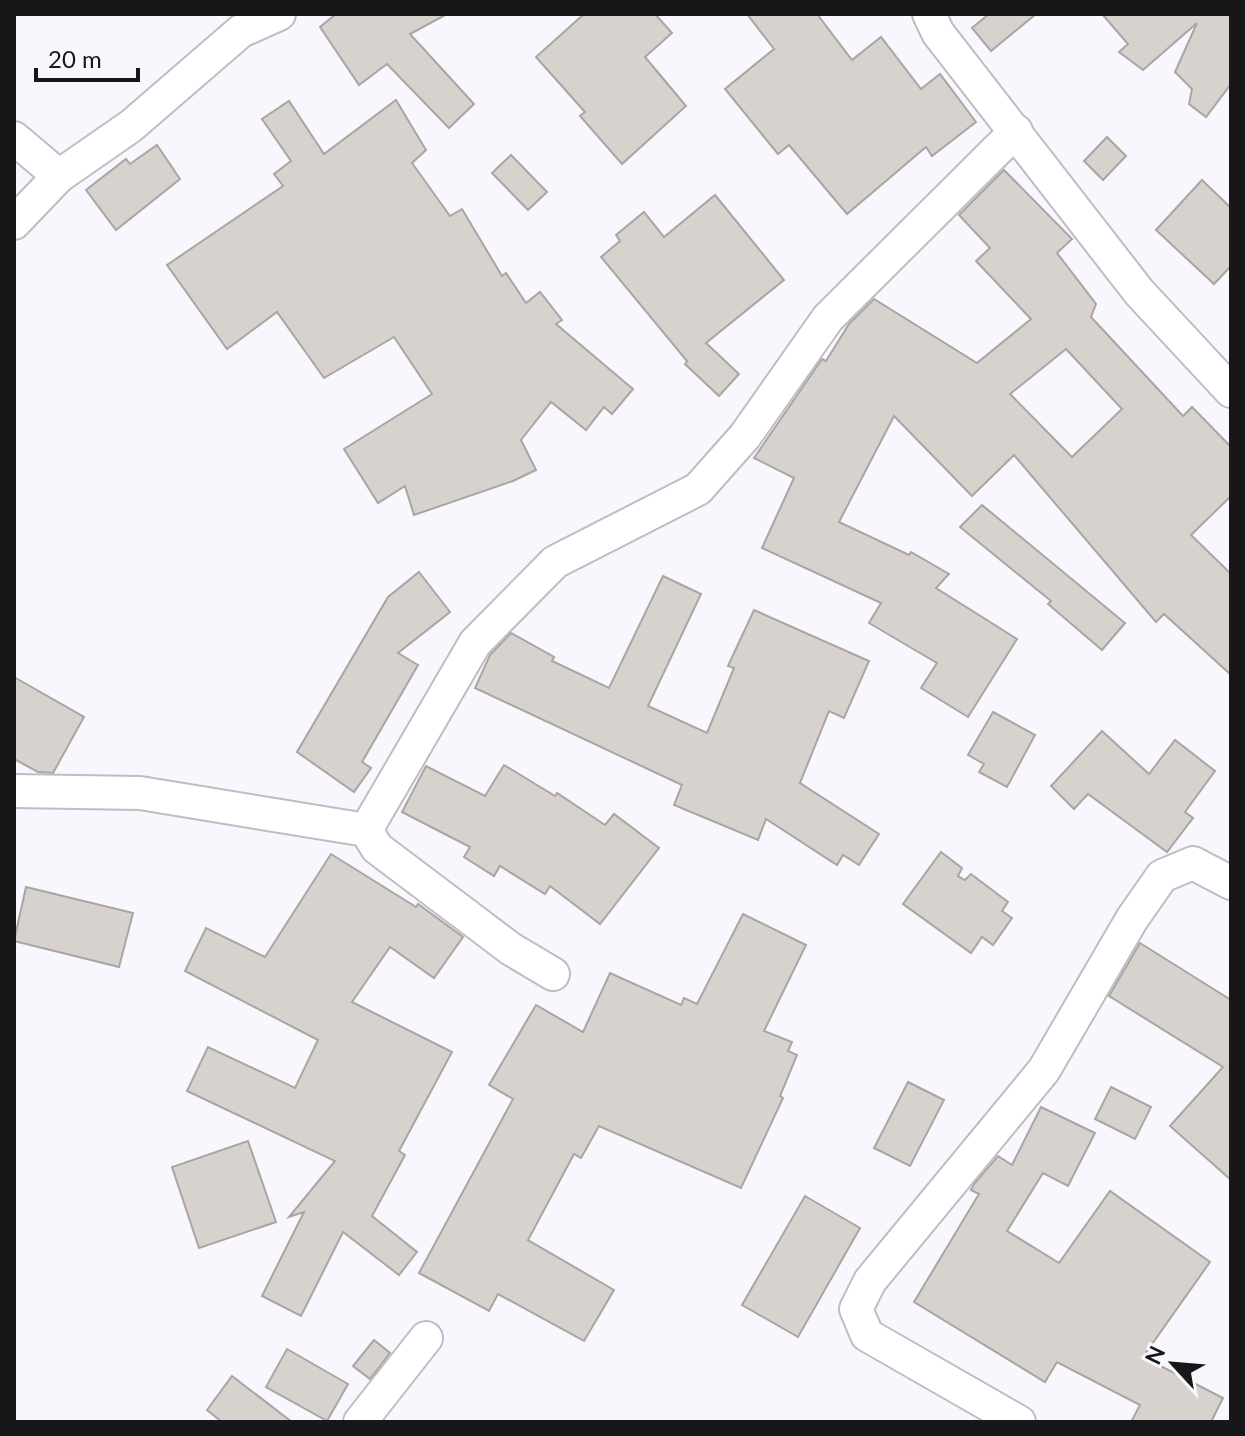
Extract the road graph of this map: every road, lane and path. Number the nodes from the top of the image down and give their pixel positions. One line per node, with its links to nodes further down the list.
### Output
1 (279, 14): 3 (street)
2 (929, 14): 4 (street)
3 (238, 23): 6 (street)
4 (1016, 131): 8 (street); 10 (street)
5 (14, 138): 6 (street)
6 (59, 176): 7 (street)
7 (14, 223)
8 (1231, 391)
9 (14, 791): 10 (street)
10 (366, 830): 12 (street)
11 (1231, 883): 15 (street)
12 (553, 974)
13 (426, 1338): 14 (street)
14 (360, 1422)
15 (1019, 1422)

